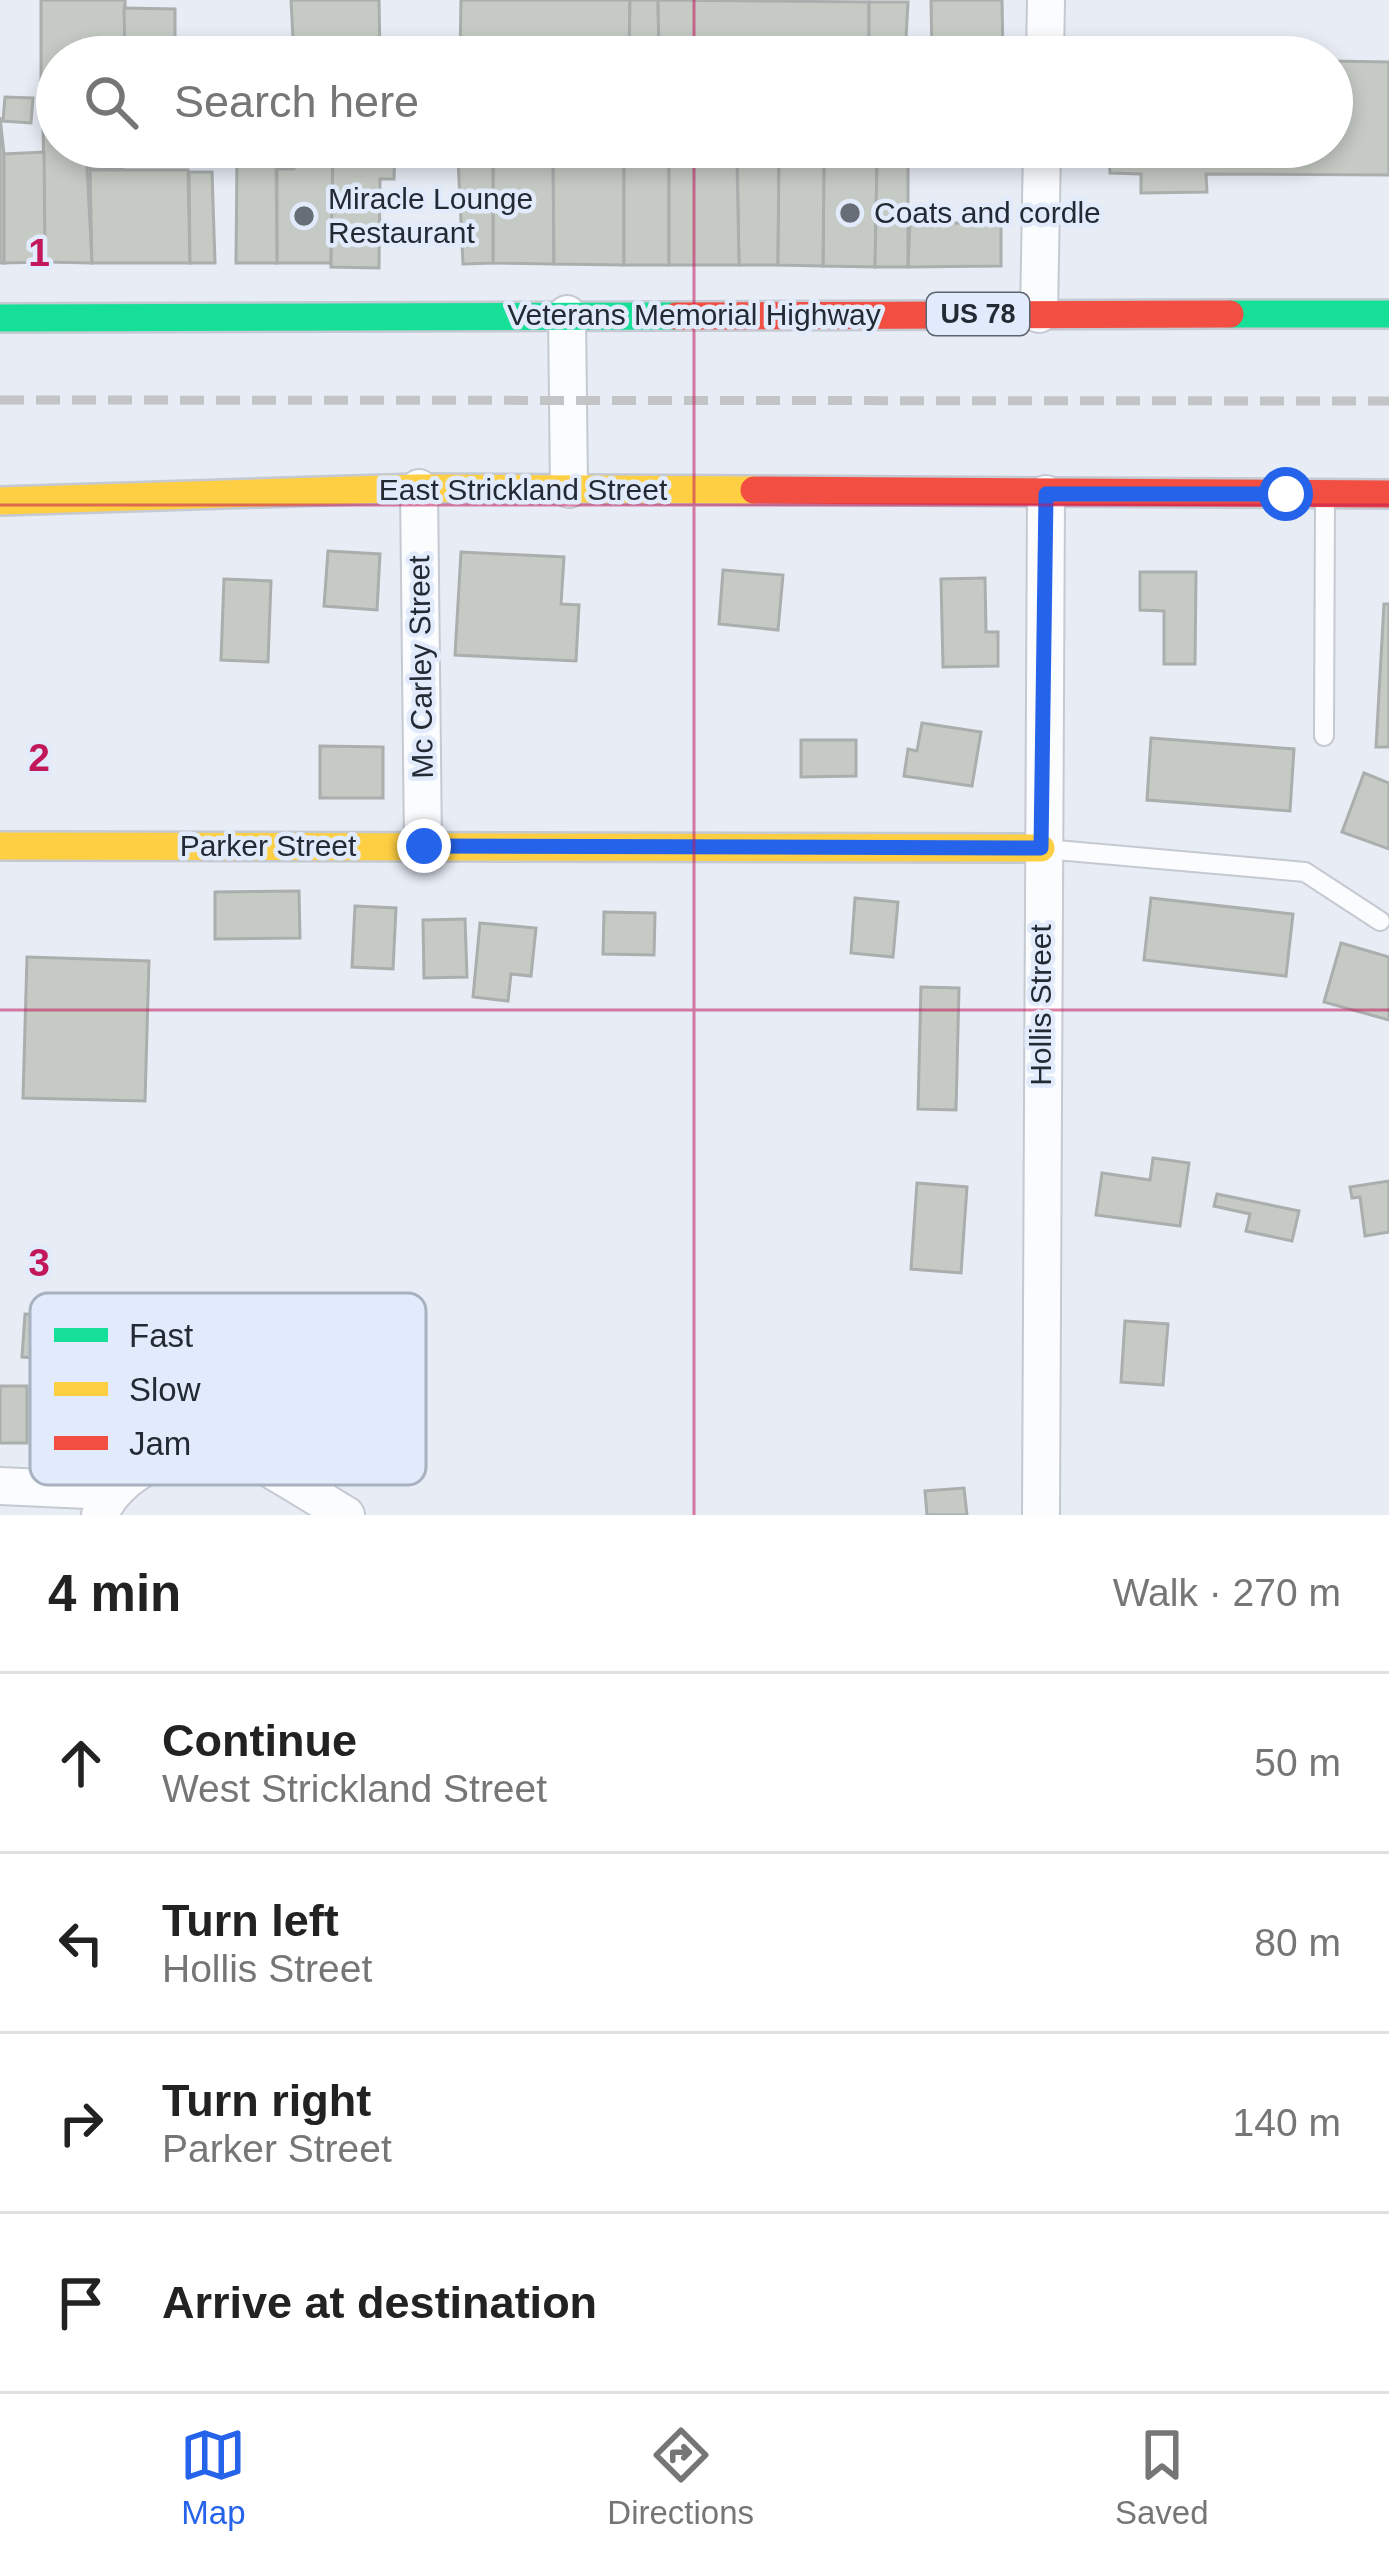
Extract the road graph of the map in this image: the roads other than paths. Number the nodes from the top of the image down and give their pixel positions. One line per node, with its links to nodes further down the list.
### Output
1 (1046, 0): 2 (street)
2 (1045, 36)
3 (1042, 168): 5 (street)
4 (567, 314): 5 (street, Veterans Memorial Highway / US 78); 7 (street, Veterans Memorial Highway / US 78); 9 (street)
5 (1039, 314): 6 (street, Veterans Memorial Highway / US 78)
6 (1389, 314)
7 (0, 318)
8 (419, 488): 9 (street, East Strickland Street); 13 (street, East Strickland Street); 16 (street, Mc Carley Street)
9 (568, 489): 10 (street, East Strickland Street)
10 (1046, 494): 11 (street, East Strickland Street); 17 (street, Hollis Street)
11 (1325, 494): 12 (street, East Strickland Street); 14 (lane)
12 (1389, 494)
13 (0, 501)
14 (1324, 736)
15 (0, 846): 16 (street, Parker Street)
16 (424, 846): 17 (street, Parker Street)
17 (1041, 848): 18 (lane); 23 (street, Hollis Street)
18 (1380, 921)
19 (293, 1485): 22 (street)
20 (0, 1486): 21 (street)
21 (104, 1503)
22 (346, 1515)
23 (1041, 1515)

